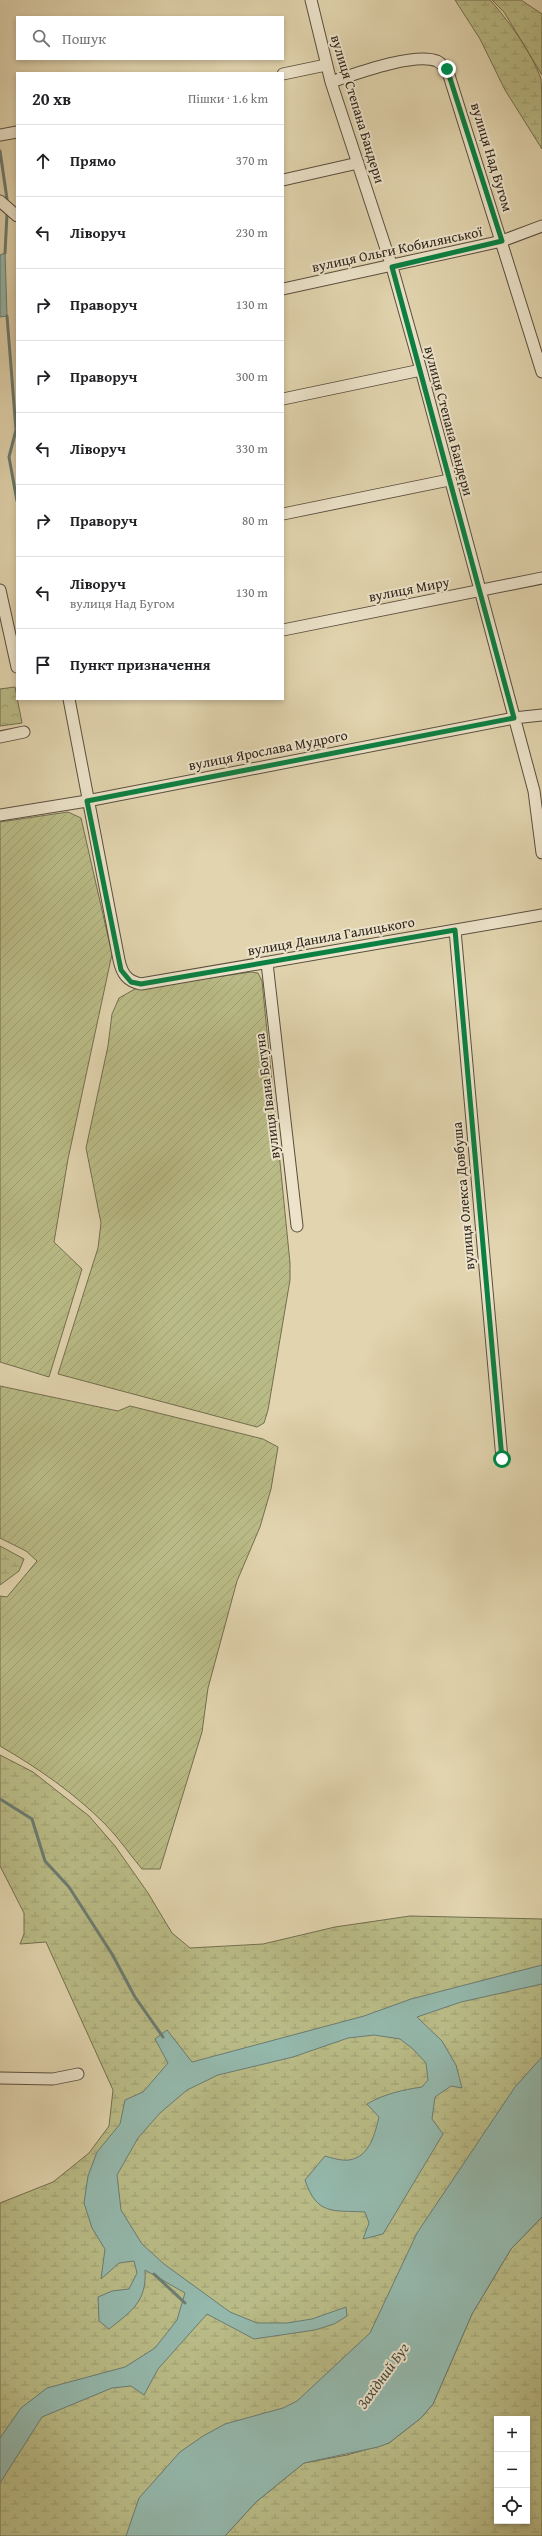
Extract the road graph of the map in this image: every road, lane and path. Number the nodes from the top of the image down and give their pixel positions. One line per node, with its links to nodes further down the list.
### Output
1 (311, 0): 2 (street, вулиця Степана Бандери)
2 (326, 65): 3 (street); 4 (street, вулиця Степана Бандери)
3 (284, 74)
4 (331, 82): 7 (street, вулиця Степана Бандери); 12 (street, вулиця Над Бугом)
5 (16, 132): 6 (street)
6 (0, 136)
7 (358, 163): 8 (street); 13 (street, вулиця Степана Бандери)
8 (284, 180)
9 (0, 201): 10 (street)
10 (16, 215)
11 (541, 227): 12 (street, вулиця Ольги Кобилянської)
12 (502, 241): 13 (street, вулиця Ольги Кобилянської); 15 (street, вулиця Над Бугом)
13 (392, 267): 14 (street, вулиця Ольги Кобилянської); 16 (street, вулиця Степана Бандери)
14 (284, 289)
15 (540, 358): 17 (street, вулиця Над Бугом)
16 (421, 370): 18 (street); 19 (street, вулиця Степана Бандери)
17 (542, 372)
18 (284, 399)
19 (449, 480): 20 (street); 23 (street, вулиця Степана Бандери)
20 (284, 514)
21 (542, 578): 23 (street, вулиця Миру)
22 (0, 590): 24 (street)
23 (479, 590): 25 (street, вулиця Миру); 29 (street, вулиця Степана Бандери)
24 (2, 613): 26 (street)
25 (284, 630)
26 (16, 663)
27 (69, 700): 32 (street)
28 (542, 715): 29 (street, вулиця Ярослава Мудрого)
29 (514, 718): 32 (street, вулиця Ярослава Мудрого); 34 (street, вулиця Степана Бандери)
30 (24, 732): 31 (street)
31 (0, 737)
32 (87, 801): 33 (street, вулиця Ярослава Мудрого); 37 (street, вулиця Данила Галицького)
33 (0, 815)
34 (542, 853)
35 (542, 915): 36 (street, вулиця Данила Галицького)
36 (455, 930): 37 (street, вулиця Данила Галицького); 39 (street, вулиця Олекса Довбуша)
37 (267, 963): 38 (street, вулиця Івана Богуна)
38 (297, 1226)
39 (502, 1459)
40 (78, 2074): 41 (street)
41 (0, 2078)

